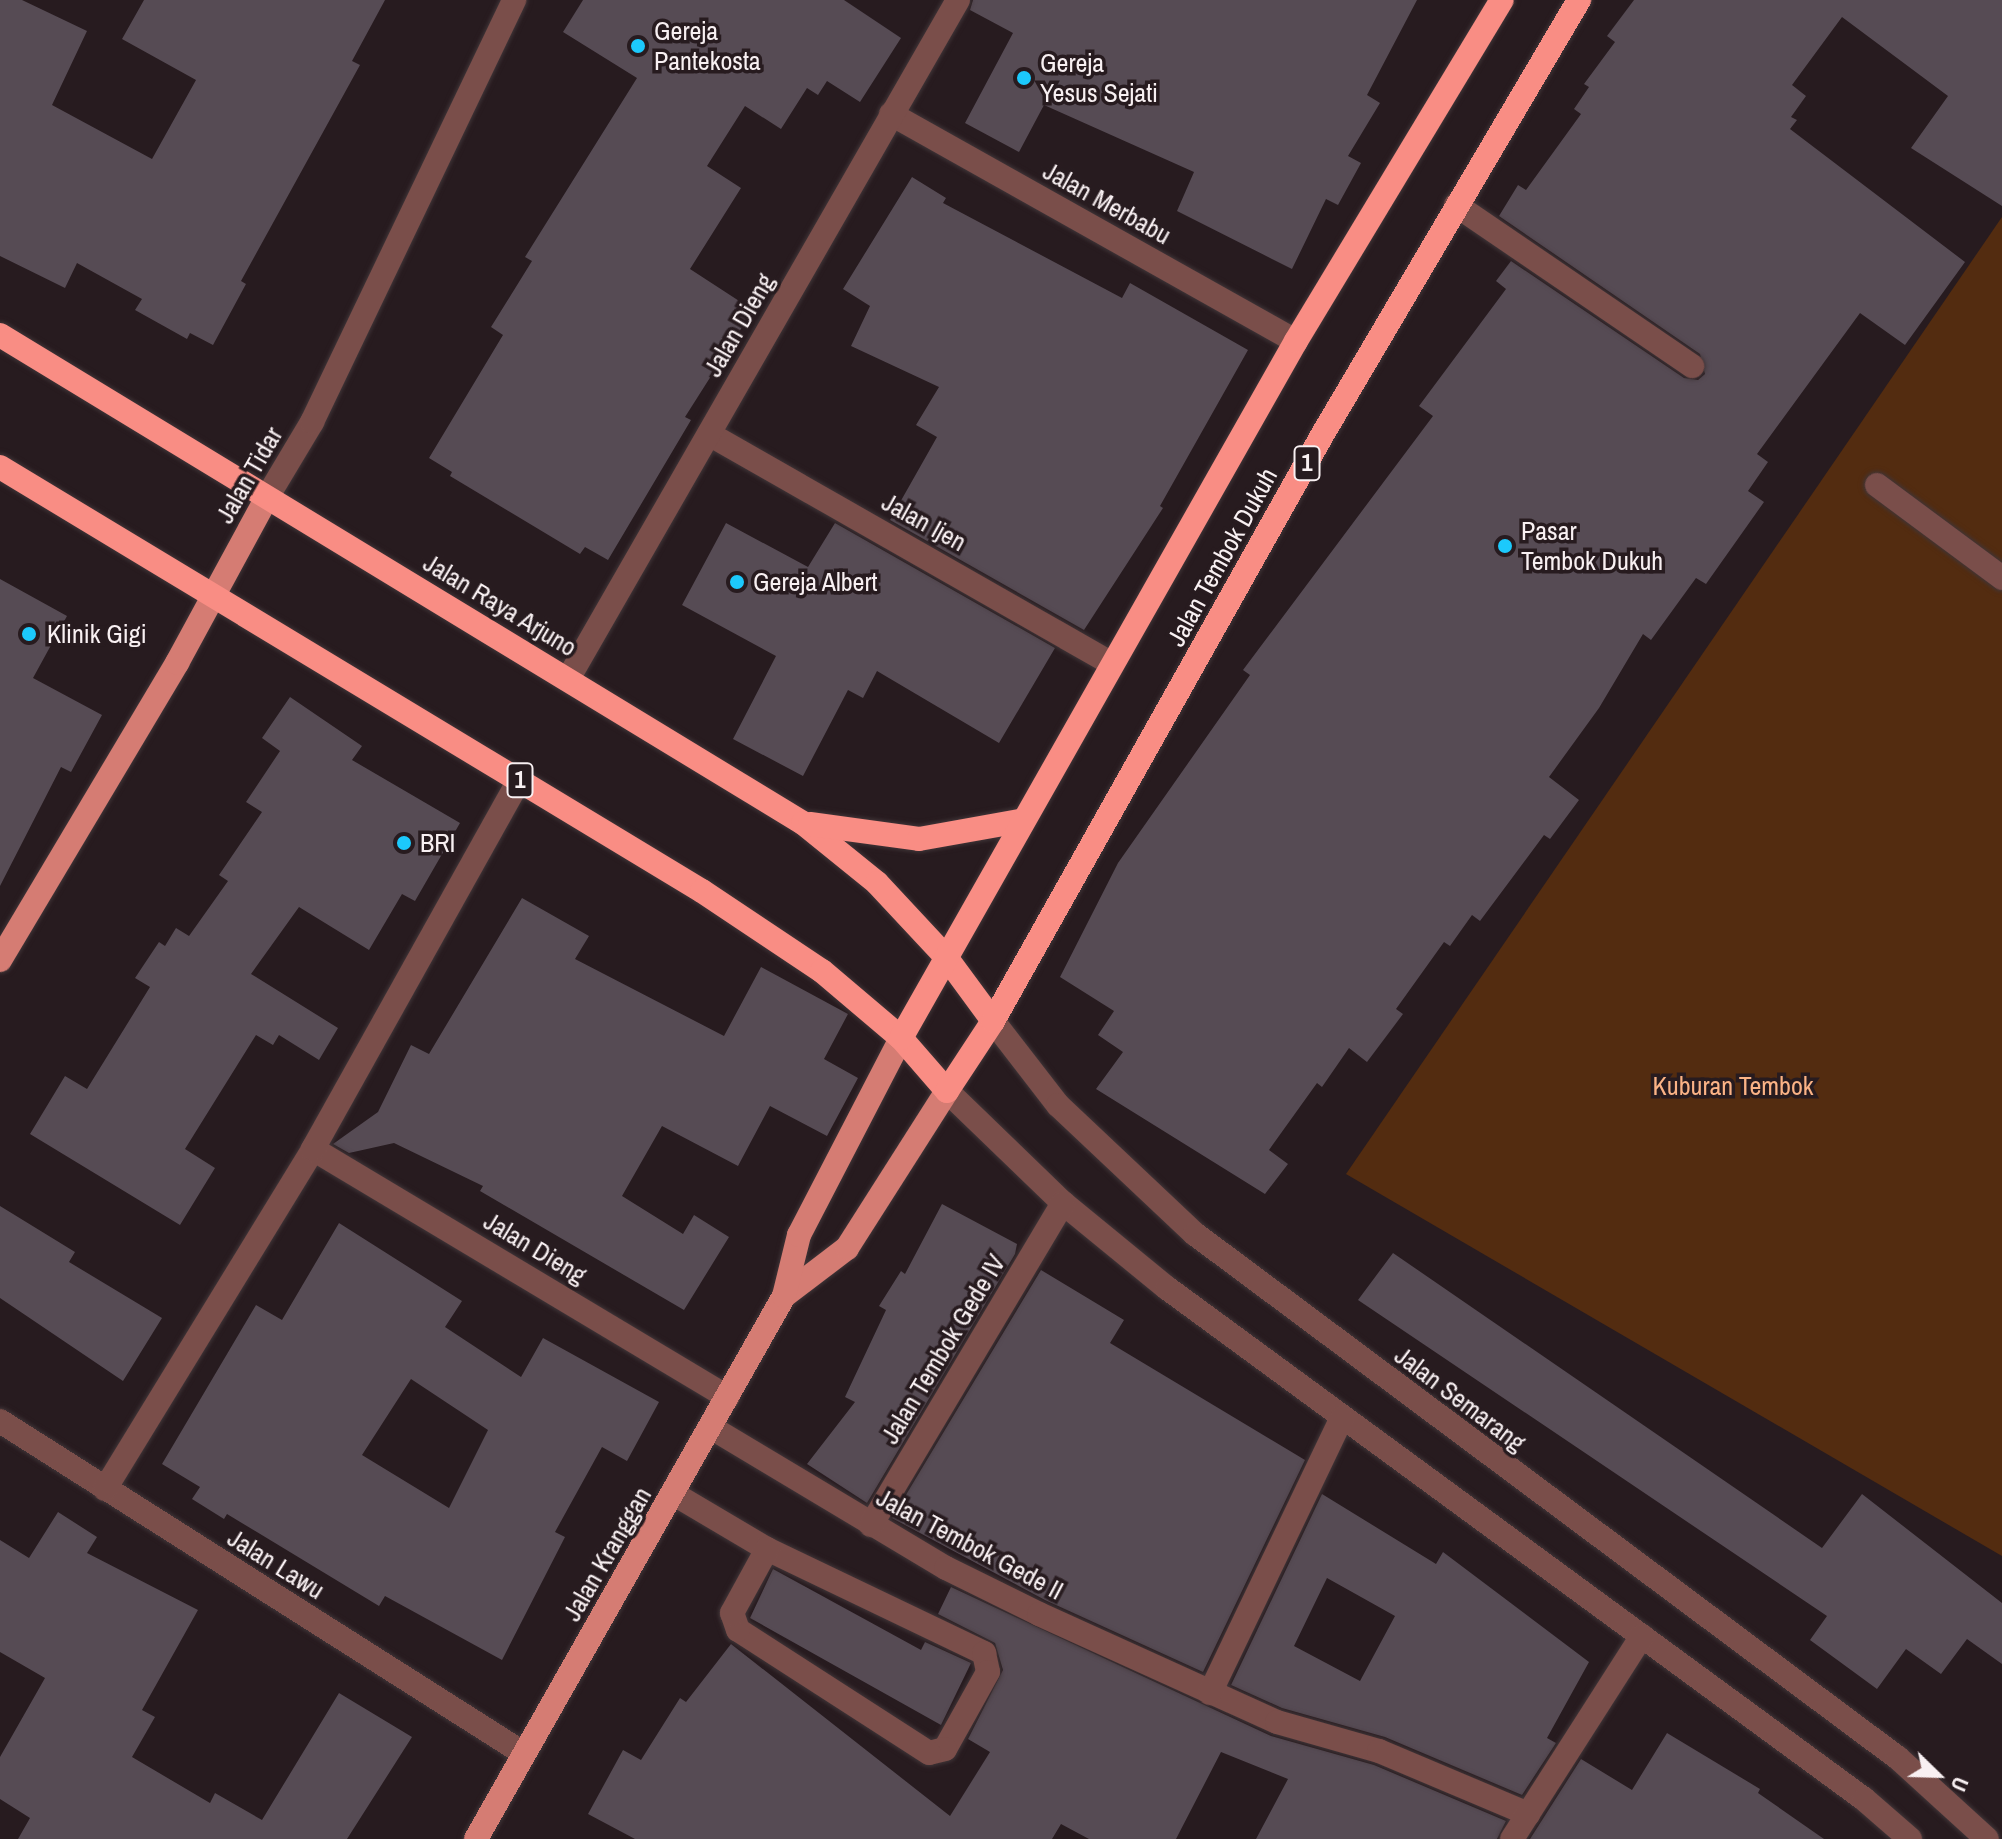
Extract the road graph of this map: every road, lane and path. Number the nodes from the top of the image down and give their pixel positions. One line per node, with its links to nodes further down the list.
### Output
1 (514, 0): 13 (street, Jalan Tidar)
2 (958, 0): 5 (street, Jalan Dieng)
3 (1502, 0): 8 (highway, Jalan Tembok Dukuh)
4 (1579, 0): 6 (highway, Jalan Tembok Dukuh / 1)
5 (891, 114): 8 (street, Jalan Merbabu); 10 (street, Jalan Dieng)
6 (1456, 205): 9 (street); 23 (highway, Jalan Tembok Dukuh / 1)
7 (0, 335): 13 (highway, Jalan Raya Arjuno)
8 (1296, 341): 16 (highway, Jalan Tembok Dukuh)
9 (1692, 366)
10 (709, 434): 16 (street, Jalan Ijen); 17 (street, Jalan Dieng)
11 (0, 467): 15 (highway, 1)
12 (1877, 485): 14 (street)
13 (266, 499): 15 (main road, Jalan Tidar); 17 (highway, Jalan Raya Arjuno)
14 (2002, 578)
15 (213, 597): 18 (highway, 1); 22 (main road, Jalan Tidar)
16 (1111, 663): 19 (highway, Jalan Tembok Dukuh)
17 (568, 679): 20 (highway, Jalan Raya Arjuno)
18 (520, 779): 24 (highway, 1); 26 (street)
19 (1020, 821): 20 (highway); 21 (highway, Jalan Tembok Dukuh)
20 (803, 823): 21 (highway, Jalan Raya Arjuno)
21 (946, 957): 23 (highway, Jalan Semarang); 24 (highway, Jalan Tembok Dukuh)
22 (0, 960)
23 (993, 1021): 25 (highway, Jalan Kranggan / 1); 44 (street, Jalan Semarang)
24 (901, 1038): 25 (highway, 1); 28 (main road, Jalan Kranggan)
25 (947, 1091): 27 (street); 28 (main road, Jalan Kranggan)
26 (313, 1149): 29 (street, Jalan Dieng); 33 (street)
27 (1063, 1203): 30 (street); 35 (street, Jalan Tembok Gede IV)
28 (784, 1296): 29 (main road, Jalan Kranggan)
29 (727, 1397): 32 (main road, Jalan Kranggan)
30 (1341, 1419): 37 (street); 38 (street)
31 (0, 1421): 33 (street, Jalan Lawu)
32 (712, 1428): 34 (main road, Jalan Kranggan); 35 (street, Jalan Tembok Gede II)
33 (105, 1489): 39 (street, Jalan Lawu)
34 (674, 1494): 36 (street); 39 (main road, Jalan Kranggan)
35 (871, 1525): 38 (street, Jalan Tembok Gede II)
36 (767, 1549): 36 (street)
37 (1642, 1636): 40 (street); 43 (street)
38 (1210, 1693): 40 (street, Jalan Tembok Gede II)
39 (523, 1753): 41 (main road, Jalan Kranggan)
40 (1528, 1814): 42 (street)
41 (476, 1839)
42 (1512, 1839)
43 (1910, 1839)
44 (1987, 1839)

